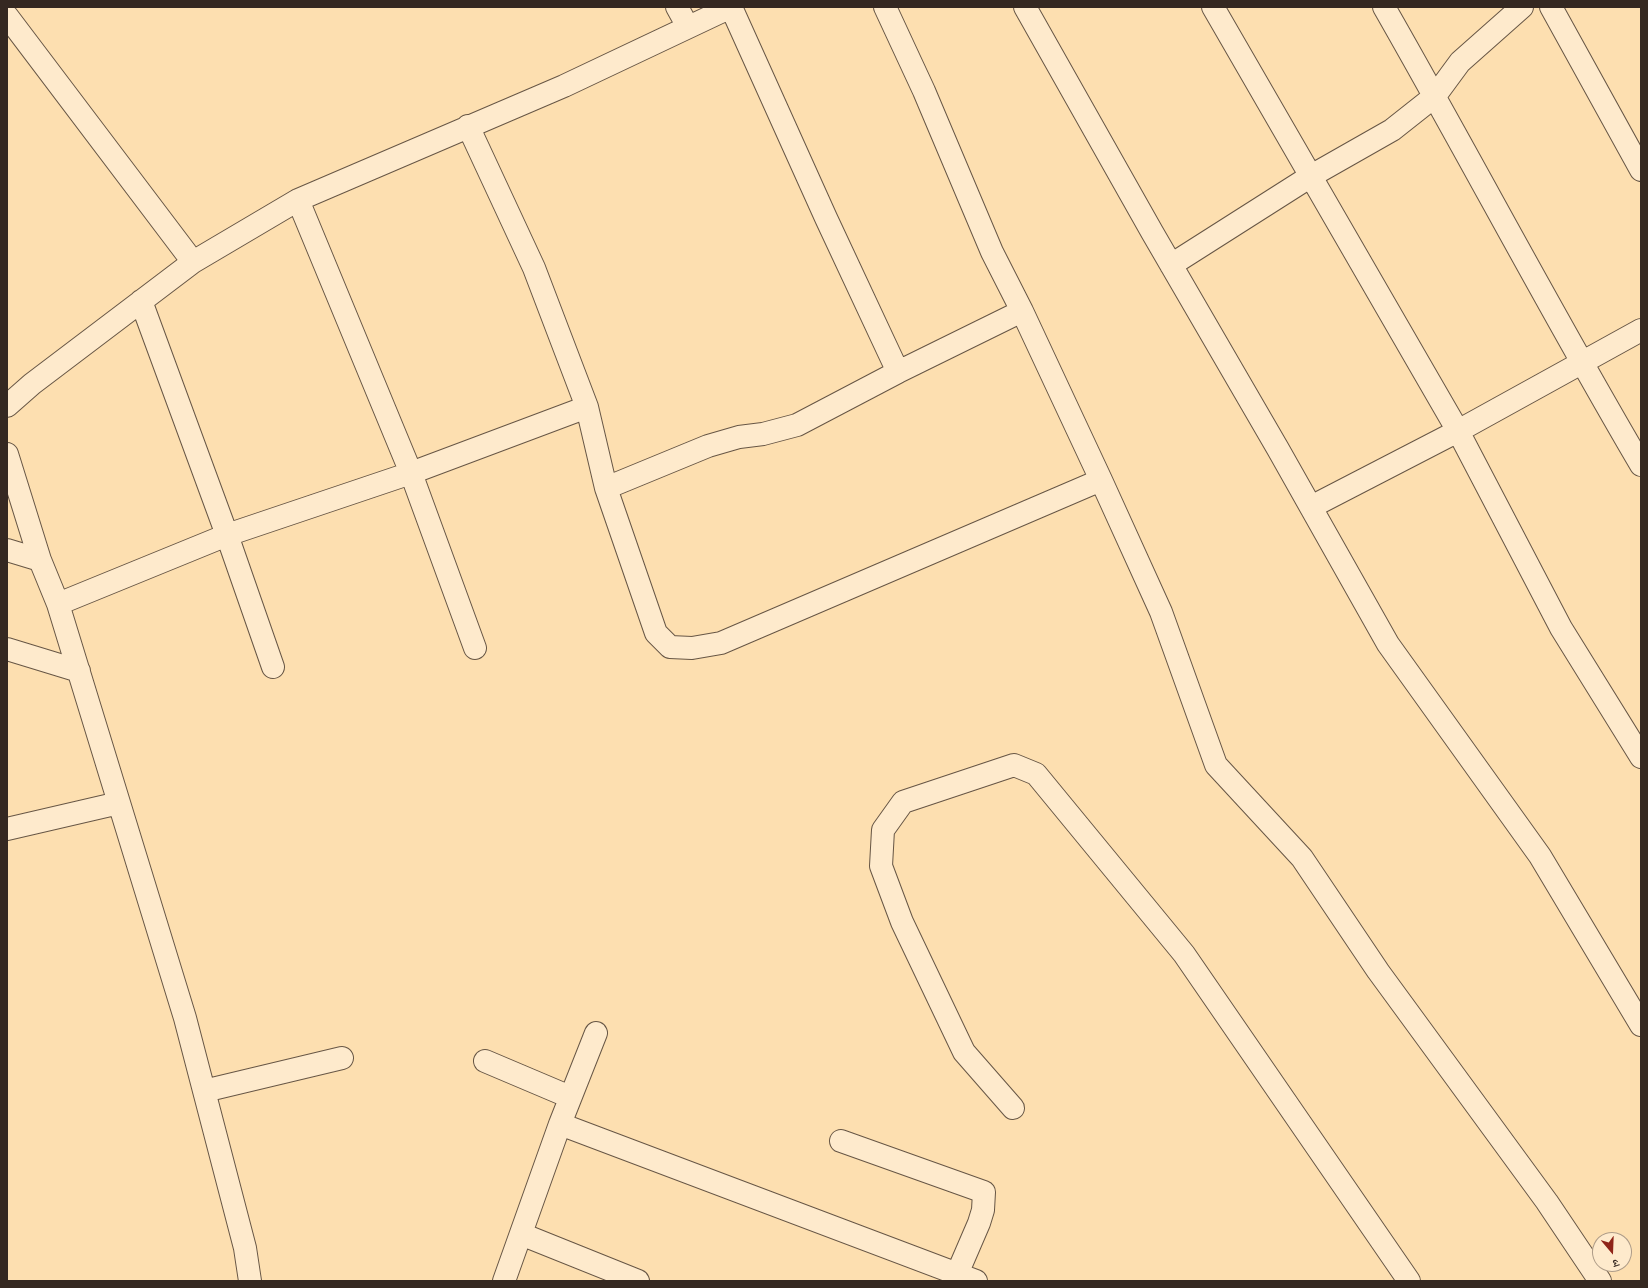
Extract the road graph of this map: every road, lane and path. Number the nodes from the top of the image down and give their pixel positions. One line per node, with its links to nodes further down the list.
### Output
1 (677, 7): 10 (street)
2 (731, 7): 10 (street); 22 (street)
3 (884, 7): 19 (street)
4 (1025, 7): 17 (street)
5 (1213, 7): 14 (street)
6 (1384, 7): 11 (street)
7 (1522, 7): 11 (street)
8 (1551, 7): 13 (street)
9 (7, 16): 16 (street)
10 (688, 27): 12 (street)
11 (1434, 96): 14 (street); 21 (street)
12 (468, 126): 15 (street); 24 (street)
13 (1641, 170)
14 (1311, 176): 17 (street); 25 (street)
15 (298, 200): 16 (street); 28 (street)
16 (193, 262): 18 (street)
17 (1171, 265): 31 (street)
18 (141, 302): 23 (street); 32 (street)
19 (1022, 311): 22 (street); 29 (street)
20 (1641, 330): 21 (street)
21 (1581, 363): 25 (street); 27 (street)
22 (898, 372): 30 (street)
23 (7, 406)
24 (587, 407): 28 (street); 30 (street)
25 (1458, 431): 31 (street); 40 (street)
26 (7, 454): 34 (street)
27 (1641, 464)
28 (411, 472): 32 (street); 36 (street)
29 (1101, 480): 30 (street); 58 (street)
30 (606, 488)
31 (1311, 507): 43 (street)
32 (227, 535): 35 (street); 38 (street)
33 (7, 550): 34 (street)
34 (40, 560): 35 (street)
35 (58, 604): 39 (street)
36 (475, 648)
37 (7, 649): 39 (street)
38 (273, 667)
39 (79, 671): 41 (street)
40 (1641, 757)
41 (119, 803): 42 (street); 47 (street)
42 (7, 829)
43 (1641, 1025)
44 (596, 1033): 48 (street)
45 (342, 1058): 47 (street)
46 (485, 1061): 48 (street)
47 (204, 1091): 54 (street)
48 (570, 1097): 50 (street)
49 (1013, 1108): 57 (street)
50 (560, 1124): 52 (street); 53 (street)
51 (841, 1141): 53 (street)
52 (520, 1234): 55 (street); 56 (street)
53 (962, 1279)
54 (250, 1281)
55 (504, 1281)
56 (638, 1281)
57 (1409, 1281)
58 (1600, 1281)

